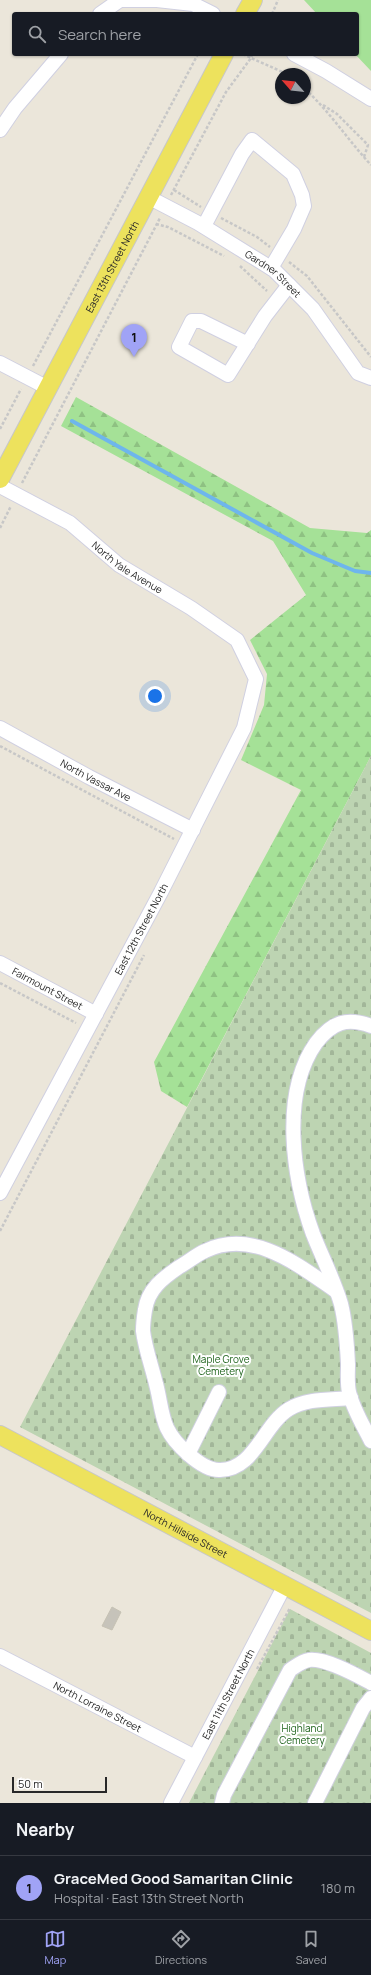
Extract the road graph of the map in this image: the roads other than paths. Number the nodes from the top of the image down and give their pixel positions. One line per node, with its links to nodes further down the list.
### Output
1 (252, 0): 4 (main road)
2 (103, 12): 3 (street)
3 (209, 12)
4 (246, 12)
5 (59, 56): 10 (street)
6 (223, 56): 12 (main road, East 13th Street North)
7 (298, 56): 8 (street)
8 (371, 99)
9 (0, 106): 10 (street)
10 (15, 108): 11 (street)
11 (0, 130)
12 (150, 198): 13 (street, Gardner Street); 19 (main road, East 13th Street North)
13 (204, 226): 14 (street, Gardner Street); 14 (street)
14 (271, 268): 15 (street, Gardner Street)
15 (289, 285): 16 (street); 18 (street, Gardner Street)
16 (248, 344): 16 (street)
17 (0, 363): 19 (street)
18 (371, 378)
19 (48, 388): 20 (main road, East 13th Street North)
20 (0, 479)
21 (0, 486): 22 (street, North Yale Avenue)
22 (246, 659): 24 (street, East 12th Street North)
23 (0, 728): 24 (street, North Vassar Ave)
24 (193, 830): 26 (street, East 12th Street North)
25 (0, 963): 26 (street, Fairmount Street)
26 (96, 1014): 28 (street, East 12th Street North)
27 (371, 1026): 29 (street)
28 (0, 1193)
29 (336, 1291): 31 (street); 34 (street)
30 (219, 1392): 34 (street)
31 (351, 1398): 33 (street); 34 (street)
32 (0, 1435): 35 (main road, North Hillside Street)
33 (371, 1441)
34 (188, 1454)
35 (285, 1585): 36 (main road, North Hillside Street); 40 (street, East 11th Street North)
36 (371, 1632)
37 (0, 1656): 40 (street, North Lorraine Street)
38 (371, 1683): 42 (street)
39 (371, 1698): 43 (street)
40 (195, 1757): 41 (street, East 11th Street North)
41 (171, 1803)
42 (222, 1803)
43 (315, 1803)

